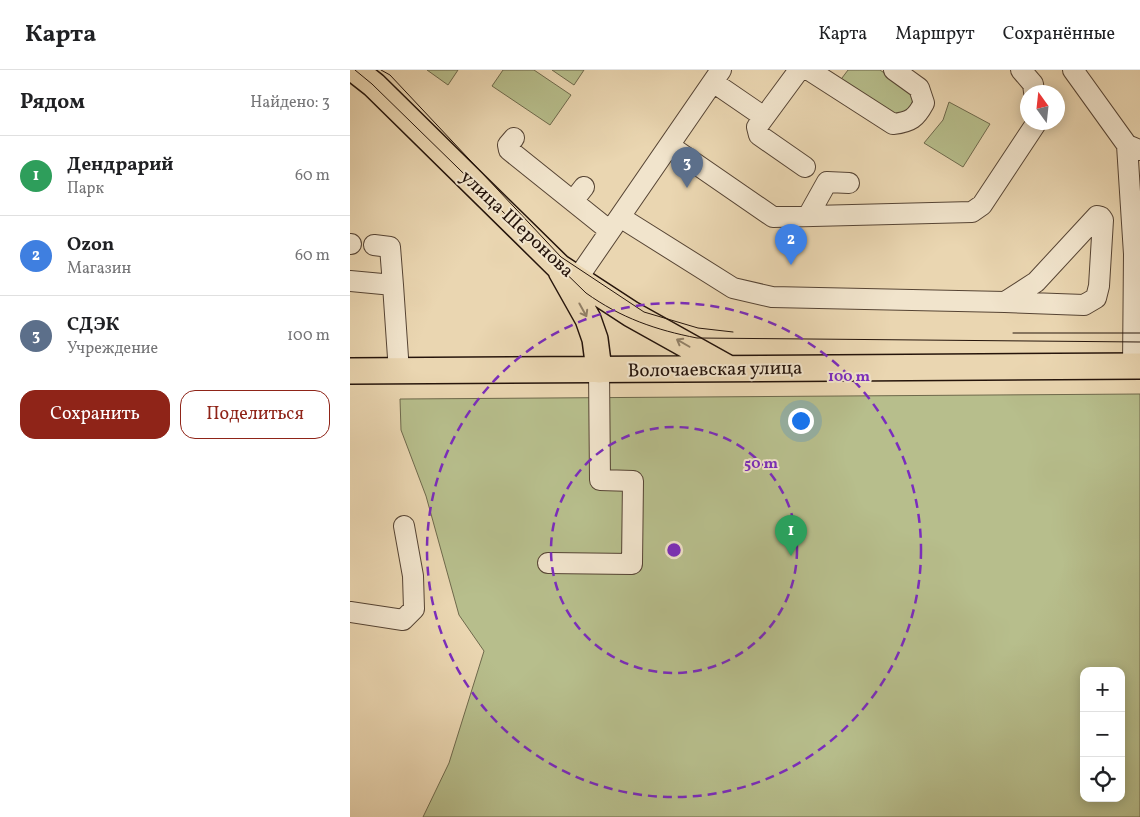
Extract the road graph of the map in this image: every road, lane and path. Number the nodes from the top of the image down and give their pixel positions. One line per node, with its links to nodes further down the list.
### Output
1 (355, 70): 19 (main road, улица Шеронова)
2 (798, 70): 9 (street)
3 (809, 70): 4 (street)
4 (894, 70)
5 (1021, 70): 8 (street)
6 (1073, 70): 12 (street)
7 (717, 76): 9 (street); 13 (street)
8 (1033, 85)
9 (764, 117): 14 (street)
10 (1032, 130): 16 (street)
11 (514, 138): 17 (street)
12 (1136, 145): 23 (street)
13 (670, 146): 16 (street); 17 (street)
14 (805, 166)
15 (849, 183): 16 (street)
16 (808, 216)
17 (615, 224): 19 (street); 22 (street)
18 (374, 245): 21 (street)
19 (568, 273): 24 (main road, улица Шеронова, one-way to 19); 25 (main road, one-way to 25)
20 (350, 281): 21 (street)
21 (393, 285): 27 (street)
22 (1005, 302): 22 (street)
23 (1136, 366): 24 (main road, Волочаевская улица)
24 (726, 367): 25 (main road, Волочаевская улица)
25 (599, 370): 27 (main road, Волочаевская улица); 29 (street)
26 (350, 371): 27 (main road, Волочаевская улица)
27 (399, 372)
28 (404, 526): 30 (street)
29 (548, 563)
30 (350, 612)

